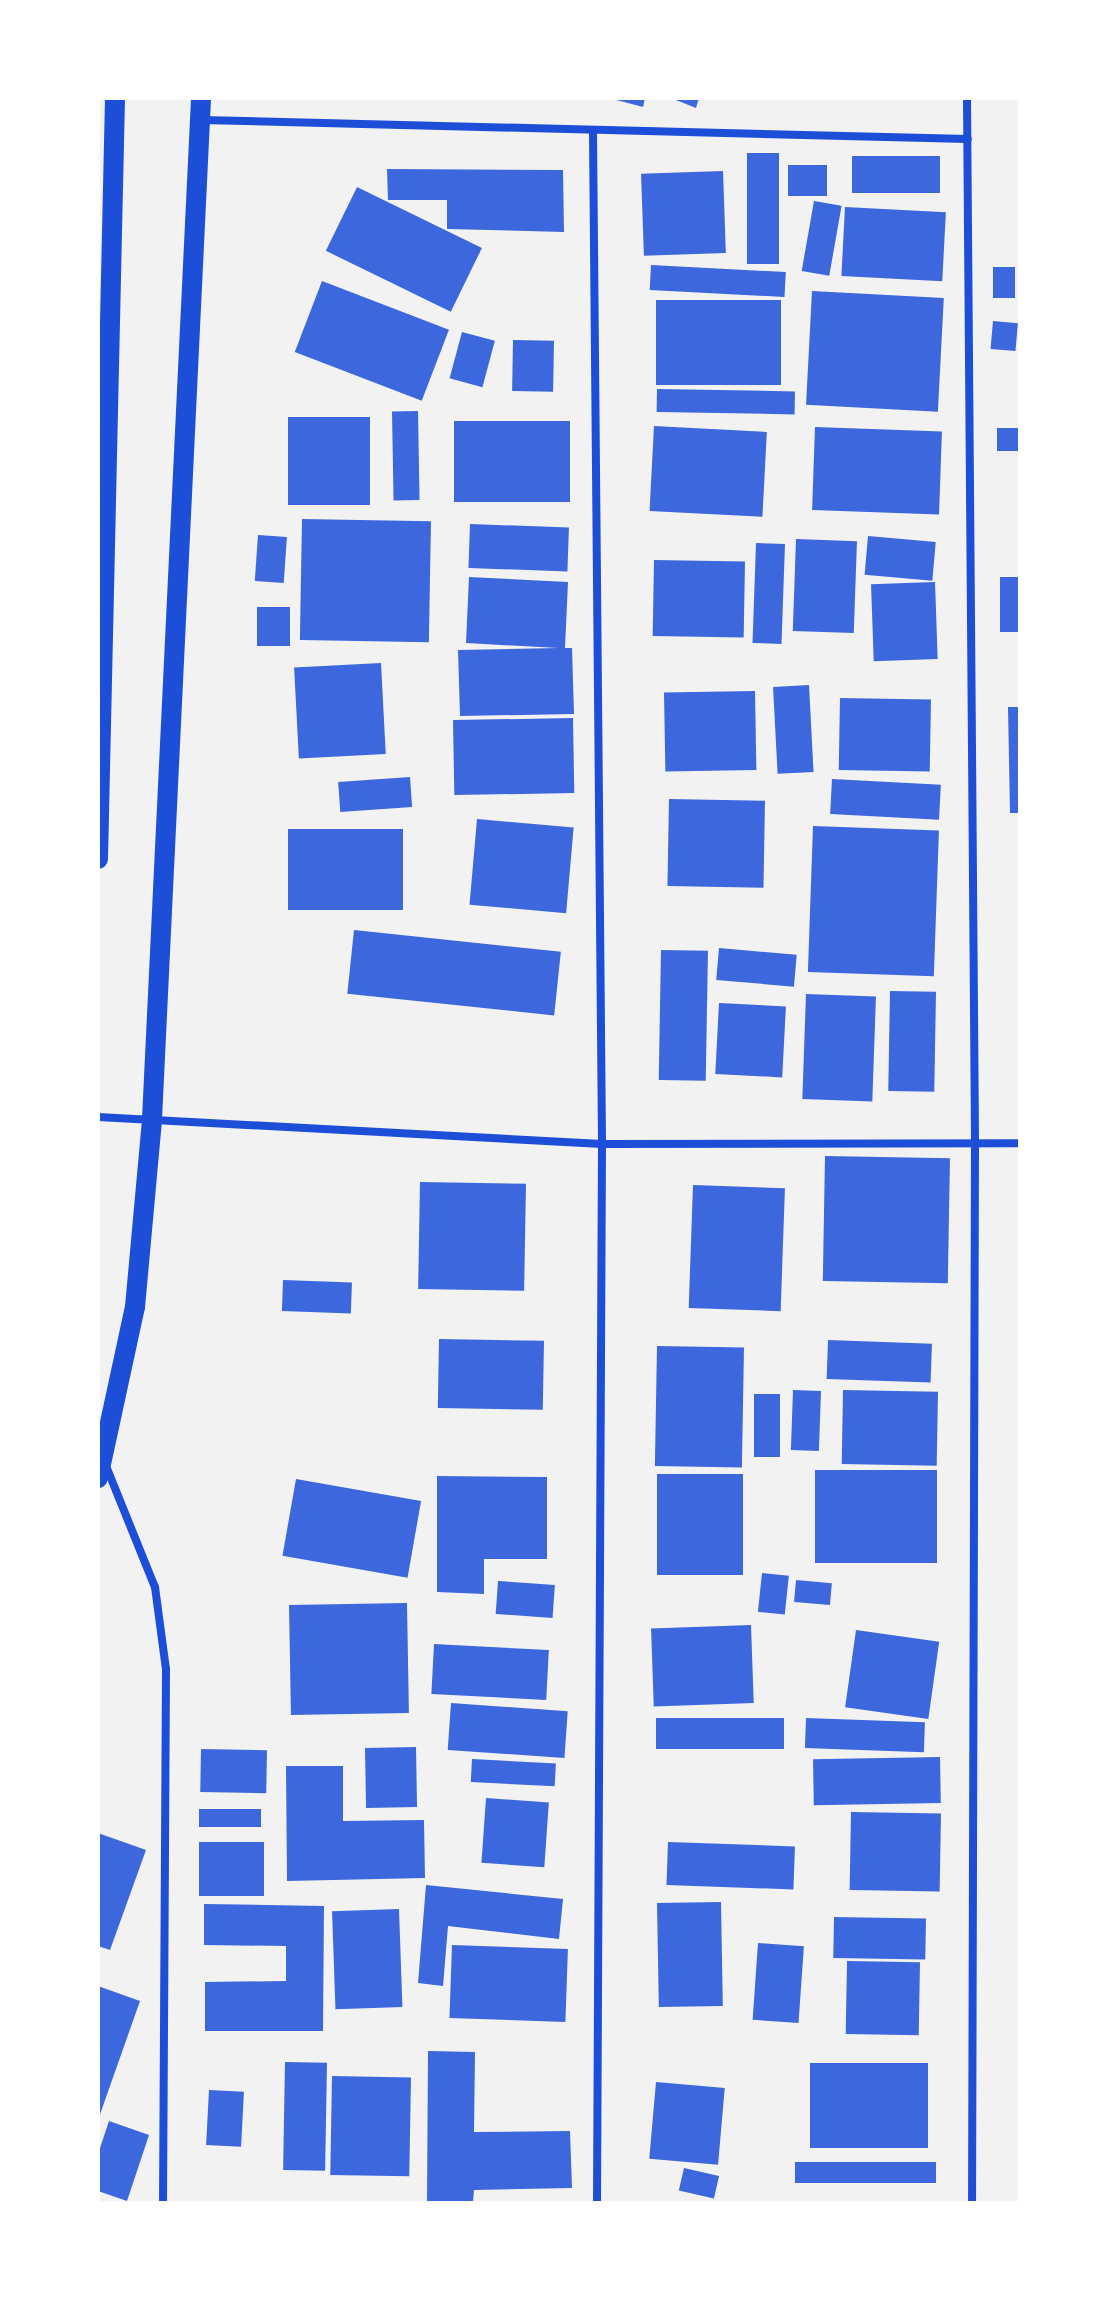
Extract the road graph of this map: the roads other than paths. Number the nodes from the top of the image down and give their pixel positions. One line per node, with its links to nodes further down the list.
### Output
1 (115, 98): 7 (main road)
2 (201, 98): 4 (main road)
3 (967, 98): 6 (street)
4 (199, 120): 5 (street); 9 (main road)
5 (593, 132): 6 (street); 11 (street)
6 (968, 139): 12 (street)
7 (98, 859)
8 (98, 1117): 9 (street)
9 (152, 1119): 11 (street); 13 (main road)
10 (1020, 1143): 12 (street)
11 (602, 1144): 12 (street); 15 (street)
12 (975, 1144): 16 (street)
13 (101, 1469): 14 (street)
14 (163, 2203)
15 (597, 2203)
16 (972, 2203)

